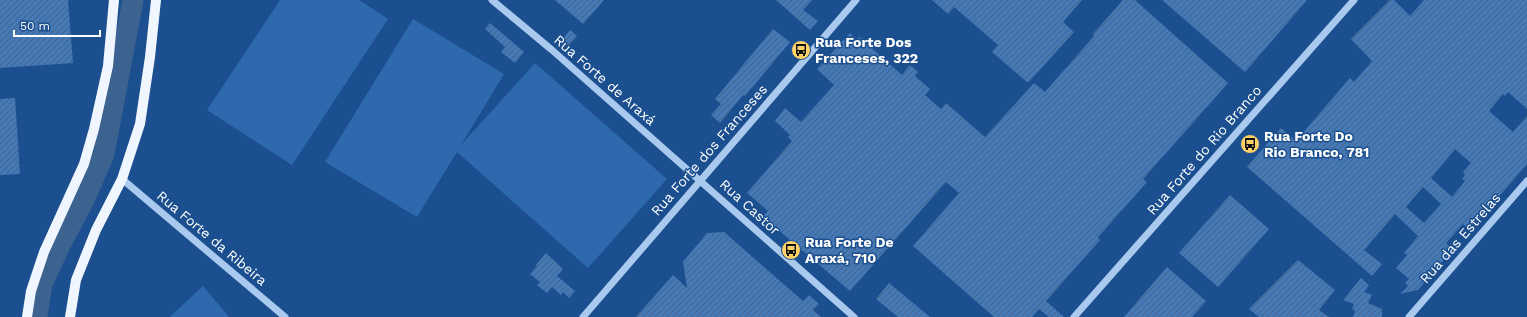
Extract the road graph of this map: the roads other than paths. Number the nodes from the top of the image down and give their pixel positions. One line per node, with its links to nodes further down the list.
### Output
1 (114, 0): 10 (main road)
2 (156, 0): 6 (main road)
3 (492, 0): 7 (street, Rua Forte de Araxá)
4 (856, 0): 7 (street, Rua Forte dos Franceses)
5 (1354, 0): 15 (street, Rua Forte do Rio Branco)
6 (122, 179): 11 (main road); 12 (street, Rua Forte da Ribeira)
7 (700, 180): 13 (street, Rua Forte dos Franceses); 14 (street, Rua Castor)
8 (1527, 181): 9 (street, Rua das Estrelas)
9 (1412, 315)
10 (26, 317)
11 (70, 317)
12 (285, 317)
13 (583, 317)
14 (854, 317)
15 (1074, 317)

